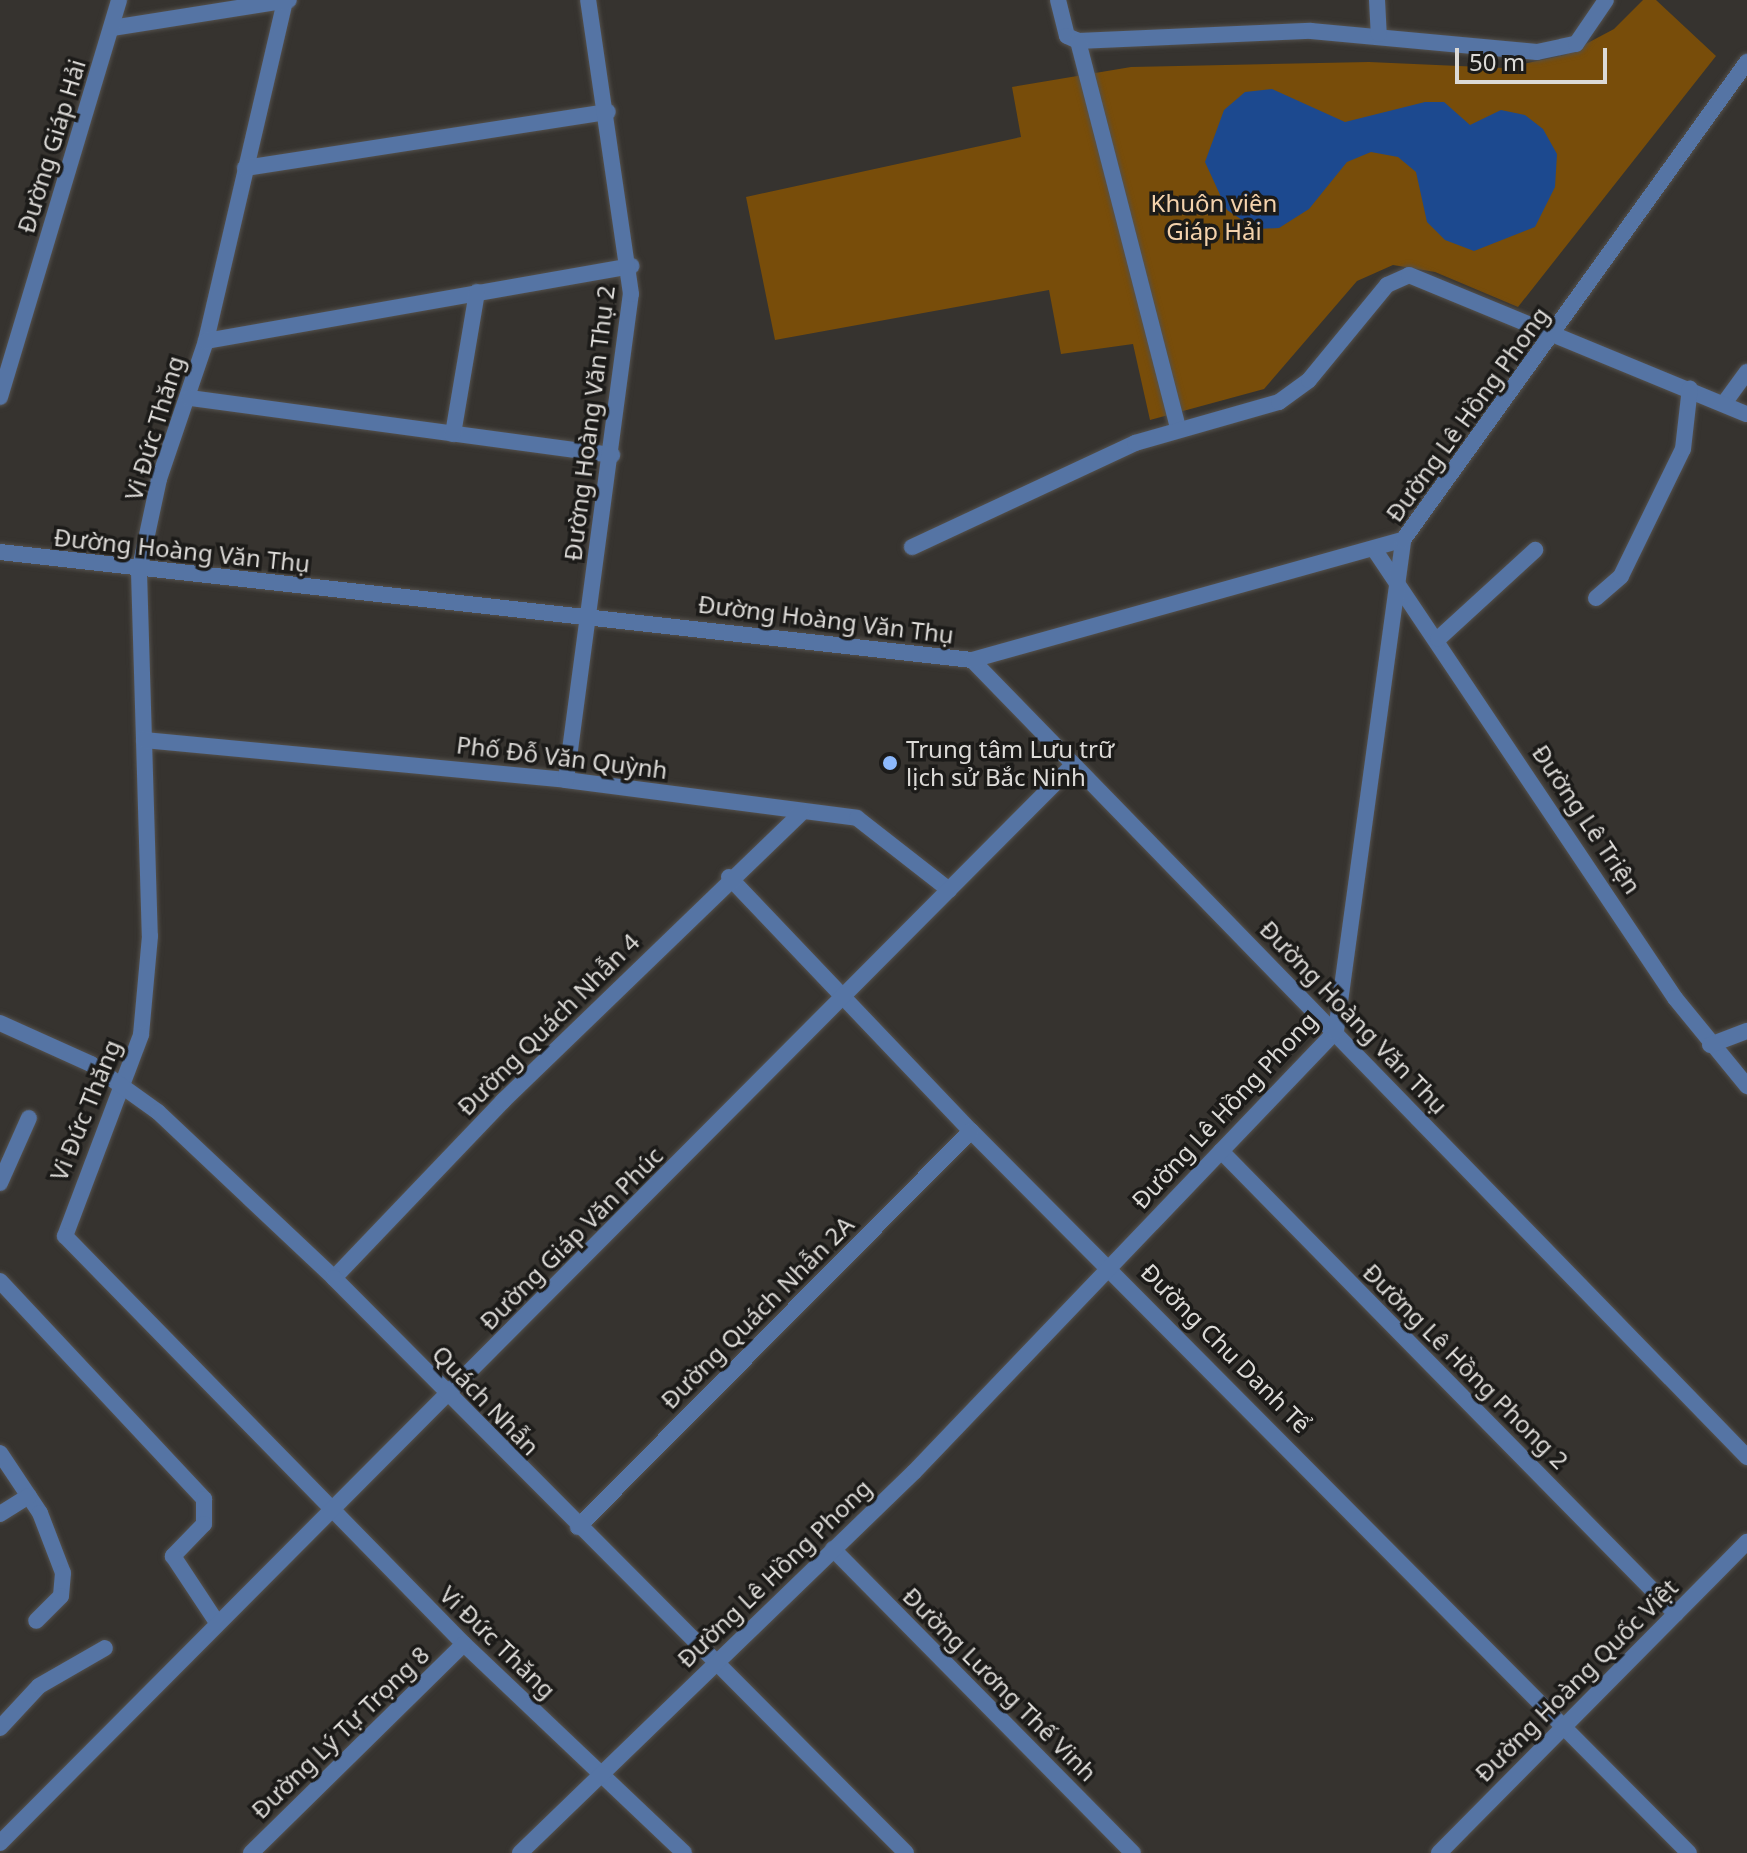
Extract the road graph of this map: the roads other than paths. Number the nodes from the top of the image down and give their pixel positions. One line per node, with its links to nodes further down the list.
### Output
1 (119, 0): 7 (street, Đường Giáp Hải)
2 (287, 0): 7 (street); 12 (street, Vi Đức Thăng)
3 (588, 0): 11 (street, Đường Hoàng Văn Thụ 2)
4 (1058, 0): 9 (street)
5 (1377, 0): 8 (street)
6 (1606, 0): 8 (street)
7 (112, 28): 19 (street, Đường Giáp Hải)
8 (1379, 34): 9 (street)
9 (1078, 41): 23 (street)
10 (1746, 66): 15 (street, Đường Lê Hồng Phong)
11 (608, 112): 12 (street); 13 (street, Đường Hoàng Văn Thụ 2)
12 (245, 168): 16 (street, Vi Đức Thăng)
13 (631, 266): 14 (street); 25 (street, Đường Hoàng Văn Thụ 2)
14 (477, 292): 16 (street); 24 (street)
15 (1554, 338): 18 (street); 23 (street); 26 (street, Đường Lê Hồng Phong)
16 (206, 341): 20 (street, Vi Đức Thăng)
17 (1747, 372): 21 (street)
18 (1690, 388): 21 (street); 33 (street)
19 (0, 397)
20 (190, 398): 24 (street); 31 (street, Vi Đức Thăng)
21 (1725, 402): 22 (street)
22 (1747, 414)
23 (1178, 429): 27 (street)
24 (453, 434): 25 (street)
25 (612, 455): 34 (street, Đường Hoàng Văn Thụ 2)
26 (1403, 540): 28 (street); 32 (street, Đường Lê Hồng Phong)
27 (912, 547)
28 (1374, 549): 32 (street, Đường Lê Triện); 36 (street)
29 (1535, 550): 35 (street)
30 (0, 552): 31 (street, Đường Hoàng Văn Thụ)
31 (139, 572): 34 (street, Đường Hoàng Văn Thụ); 37 (street, Vi Đức Thăng)
32 (1394, 573): 35 (street, Đường Lê Triện); 45 (street, Đường Lê Hồng Phong)
33 (1596, 598)
34 (588, 615): 36 (street, Đường Hoàng Văn Thụ); 39 (street, Đường Hoàng Văn Thụ 2)
35 (1438, 639): 47 (street, Đường Lê Triện)
36 (972, 660): 38 (street, Đường Hoàng Văn Thụ)
37 (144, 740): 39 (street, Phố Đỗ Văn Quỳnh); 48 (street, Vi Đức Thăng)
38 (1072, 766): 42 (street, Đường Giáp Văn Phúc); 45 (street, Đường Hoàng Văn Thụ)
39 (566, 780): 40 (street, Phố Đỗ Văn Quỳnh)
40 (802, 812): 41 (street, Đường Quách Nhẫn 4); 42 (street, Phố Đỗ Văn Quỳnh)
41 (729, 877): 43 (street, Đường Chu Danh Tể); 55 (street, Đường Quách Nhẫn 4)
42 (949, 890): 43 (street, Đường Giáp Văn Phúc)
43 (844, 997): 51 (street, Đường Chu Danh Tể); 57 (street, Đường Giáp Văn Phúc)
44 (0, 1023): 48 (street, Quách Nhẫn)
45 (1336, 1031): 52 (street, Đường Lê Hồng Phong); 59 (street, Đường Hoàng Văn Thụ)
46 (1747, 1031): 47 (street)
47 (1710, 1045): 49 (street, Đường Lê Triện)
48 (124, 1085): 55 (street, Quách Nhẫn); 61 (street, Vi Đức Thăng)
49 (1747, 1086)
50 (29, 1118): 53 (street)
51 (971, 1131): 54 (street, Đường Chu Danh Tể); 63 (street, Đường Quách Nhẫn 2A)
52 (1221, 1151): 54 (street, Đường Lê Hồng Phong); 66 (street, Đường Lê Hồng Phong 2)
53 (0, 1183)
54 (1111, 1267): 65 (street, Đường Lê Hồng Phong); 72 (street, Đường Chu Danh Tể)
55 (334, 1278): 57 (street, Quách Nhẫn)
56 (0, 1281): 68 (street)
57 (449, 1396): 61 (street, Đường Giáp Văn Phúc); 63 (street, Quách Nhẫn)
58 (0, 1453): 60 (street)
59 (1747, 1457)
60 (29, 1496): 62 (street); 67 (street)
61 (333, 1513): 68 (street, Đường Giáp Văn Phúc); 69 (street, Vi Đức Thăng)
62 (0, 1514)
63 (578, 1527): 71 (street, Quách Nhẫn)
64 (1747, 1542): 66 (street, Đường Hoàng Quốc Việt)
65 (833, 1549): 71 (street, Đường Lê Hồng Phong); 80 (street, Đường Lương Thế Vinh)
66 (1676, 1614): 72 (street, Đường Hoàng Quốc Việt)
67 (36, 1621)
68 (216, 1621): 75 (street, Đường Giáp Văn Phúc)
69 (464, 1644): 74 (street, Vi Đức Thăng); 76 (street, Đường Lý Tự Trọng 8)
70 (105, 1648): 73 (street)
71 (714, 1663): 74 (street, Đường Lê Hồng Phong); 79 (street, Quách Nhẫn)
72 (1565, 1724): 81 (street, Đường Hoàng Quốc Việt); 82 (street, Đường Chu Danh Tể)
73 (0, 1728)
74 (601, 1772): 77 (street, Đường Lê Hồng Phong); 78 (street, Vi Đức Thăng)
75 (0, 1843)
76 (251, 1853)
77 (520, 1853)
78 (684, 1853)
79 (906, 1853)
80 (1133, 1853)
81 (1439, 1853)
82 (1689, 1853)

